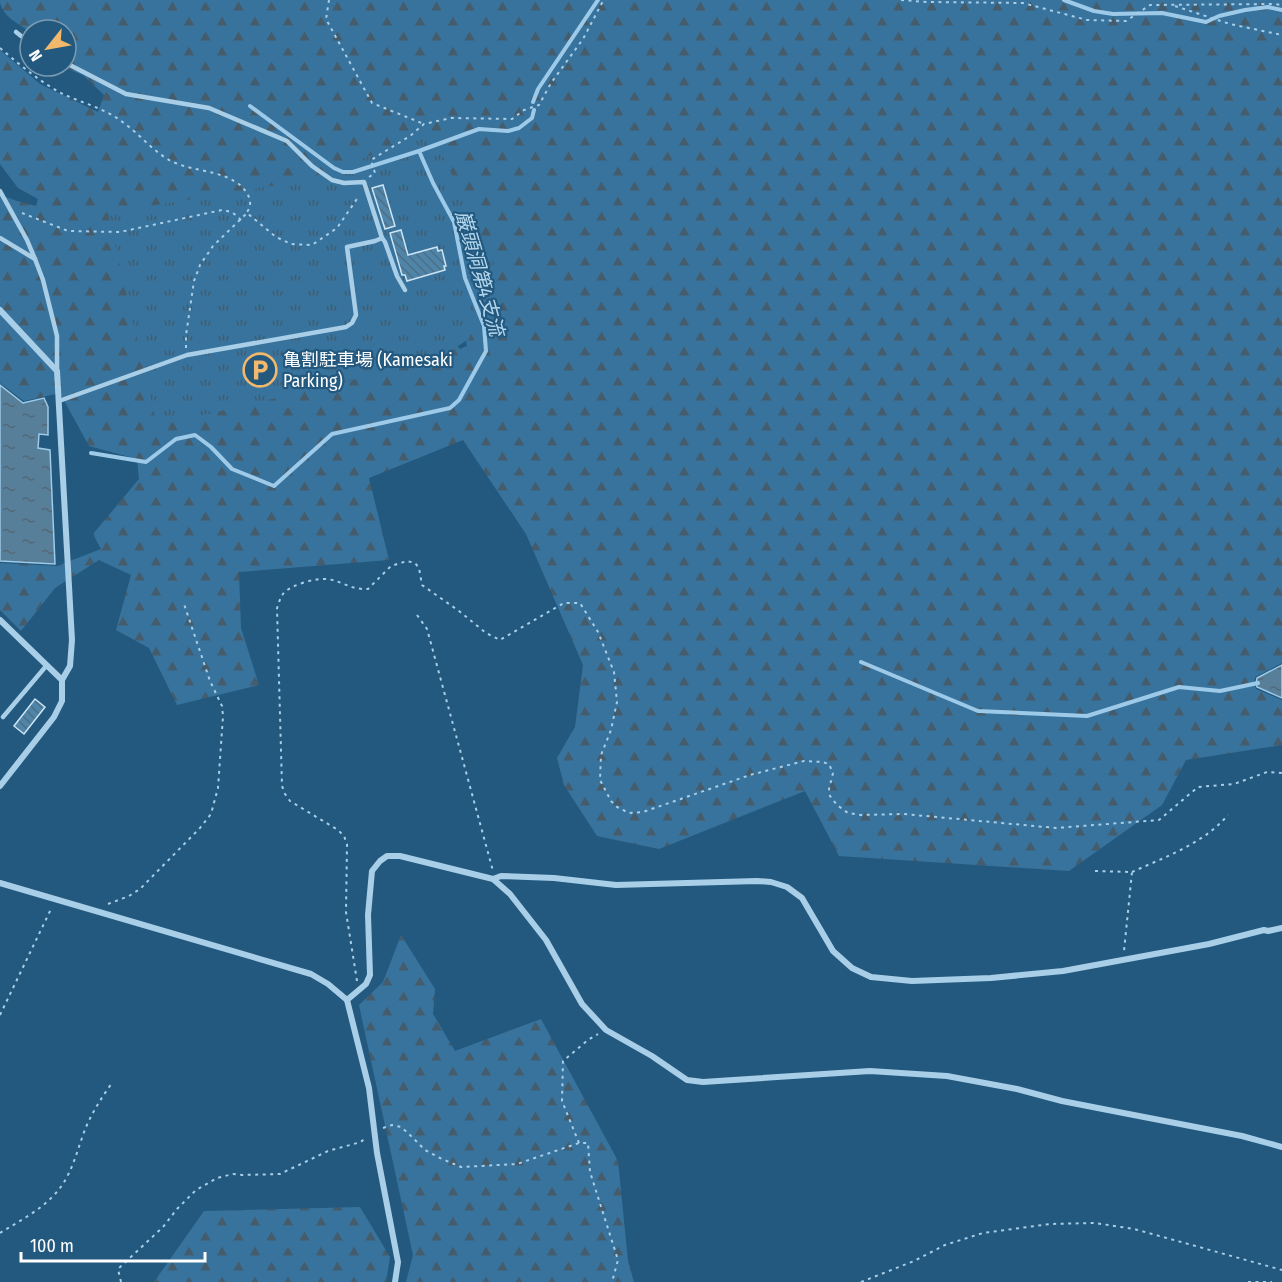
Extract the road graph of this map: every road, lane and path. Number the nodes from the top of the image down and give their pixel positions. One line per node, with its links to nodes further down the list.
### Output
1 (329, 0): 9 (path)
2 (606, 0): 9 (path)
3 (901, 0): 4 (path)
4 (1174, 5): 5 (path); 6 (path)
5 (1282, 5)
6 (1282, 35)
7 (0, 48): 14 (path)
8 (78, 69): 11 (lane)
9 (424, 124): 10 (path)
10 (375, 170)
11 (365, 186): 14 (path); 17 (lane)
12 (0, 191): 13 (lane)
13 (13, 213): 15 (path); 18 (lane)
14 (247, 213): 15 (path)
15 (241, 220): 21 (path)
16 (0, 238): 18 (lane)
17 (382, 238): 19 (lane); 21 (lane)
18 (35, 260): 22 (lane)
19 (405, 290)
20 (0, 310): 22 (street)
21 (187, 355): 23 (lane)
22 (57, 371): 23 (street)
23 (59, 401): 28 (street)
24 (184, 604): 38 (path)
25 (417, 615): 35 (path)
26 (0, 620): 27 (street)
27 (47, 665): 28 (street); 29 (lane)
28 (62, 680): 31 (street)
29 (0, 707)
30 (1282, 773): 41 (path)
31 (0, 786)
32 (1228, 815): 34 (path)
33 (1095, 871): 34 (path)
34 (1132, 872): 40 (path)
35 (493, 879): 40 (street); 41 (street); 44 (street)
36 (0, 883): 37 (street)
37 (56, 899): 38 (street); 43 (path)
38 (96, 910): 42 (street)
39 (1282, 928): 40 (street)
40 (1123, 960)
41 (358, 990): 42 (street)
42 (347, 1000): 46 (street)
43 (0, 1015)
44 (606, 1030): 47 (path); 48 (street)
45 (112, 1083): 49 (path)
46 (375, 1130): 47 (path); 51 (path); 52 (street)
47 (579, 1143): 53 (path)
48 (1282, 1148)
49 (0, 1233)
50 (1282, 1270): 54 (path)
51 (121, 1282)
52 (395, 1282)
53 (612, 1282)
54 (861, 1282)
55 (1248, 1282): 56 (path)
56 (1272, 1282)

